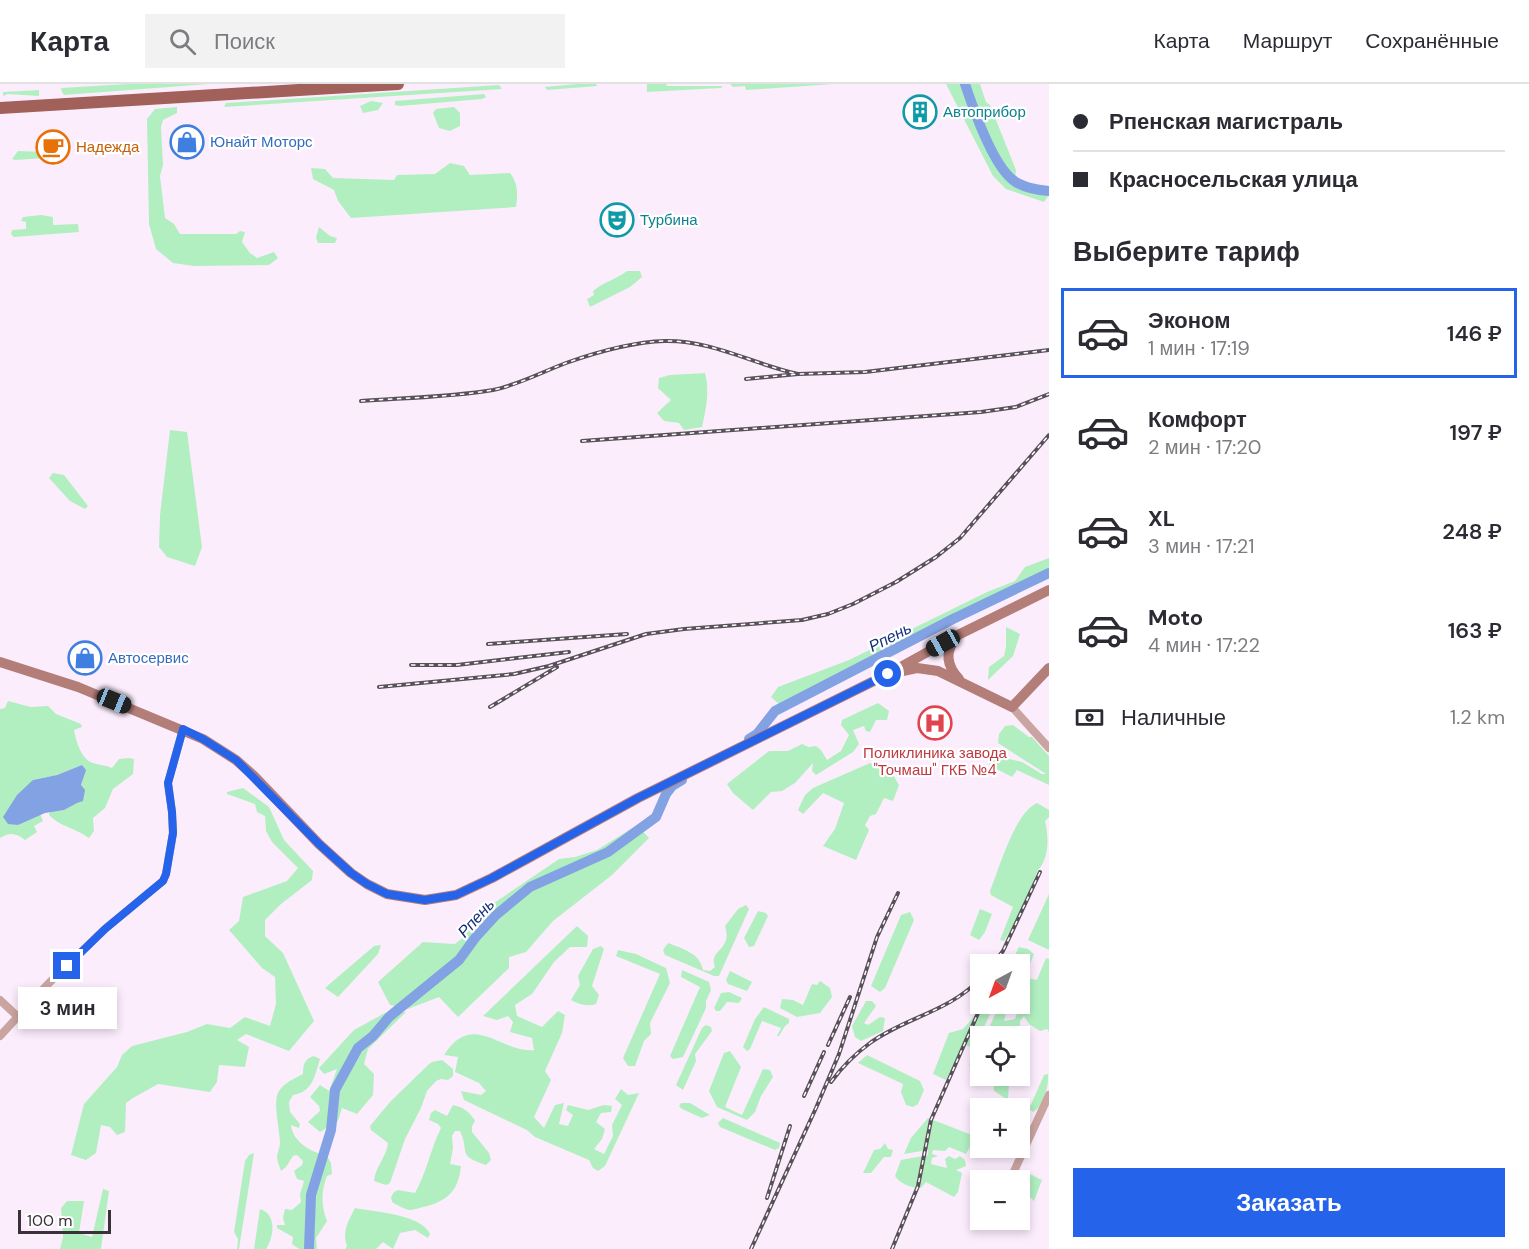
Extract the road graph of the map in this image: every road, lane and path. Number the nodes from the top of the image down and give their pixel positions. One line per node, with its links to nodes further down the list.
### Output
1 (398, 84): 2 (main road)
2 (217, 90): 3 (main road)
3 (0, 108)
4 (1049, 590): 5 (main road)
5 (1033, 598): 6 (main road); 7 (main road)
6 (1049, 601)
7 (958, 635): 10 (main road); 11 (main road)
8 (0, 662): 13 (main road)
9 (1049, 668): 12 (main road)
10 (888, 674): 11 (main road); 13 (main road)
11 (961, 681): 12 (main road)
12 (1012, 706): 14 (street)
13 (183, 729): 16 (street)
14 (1049, 748)
15 (0, 1000): 16 (street)
16 (17, 1016): 17 (street)
17 (0, 1036)
18 (1049, 1095): 19 (street)
19 (1015, 1170)

